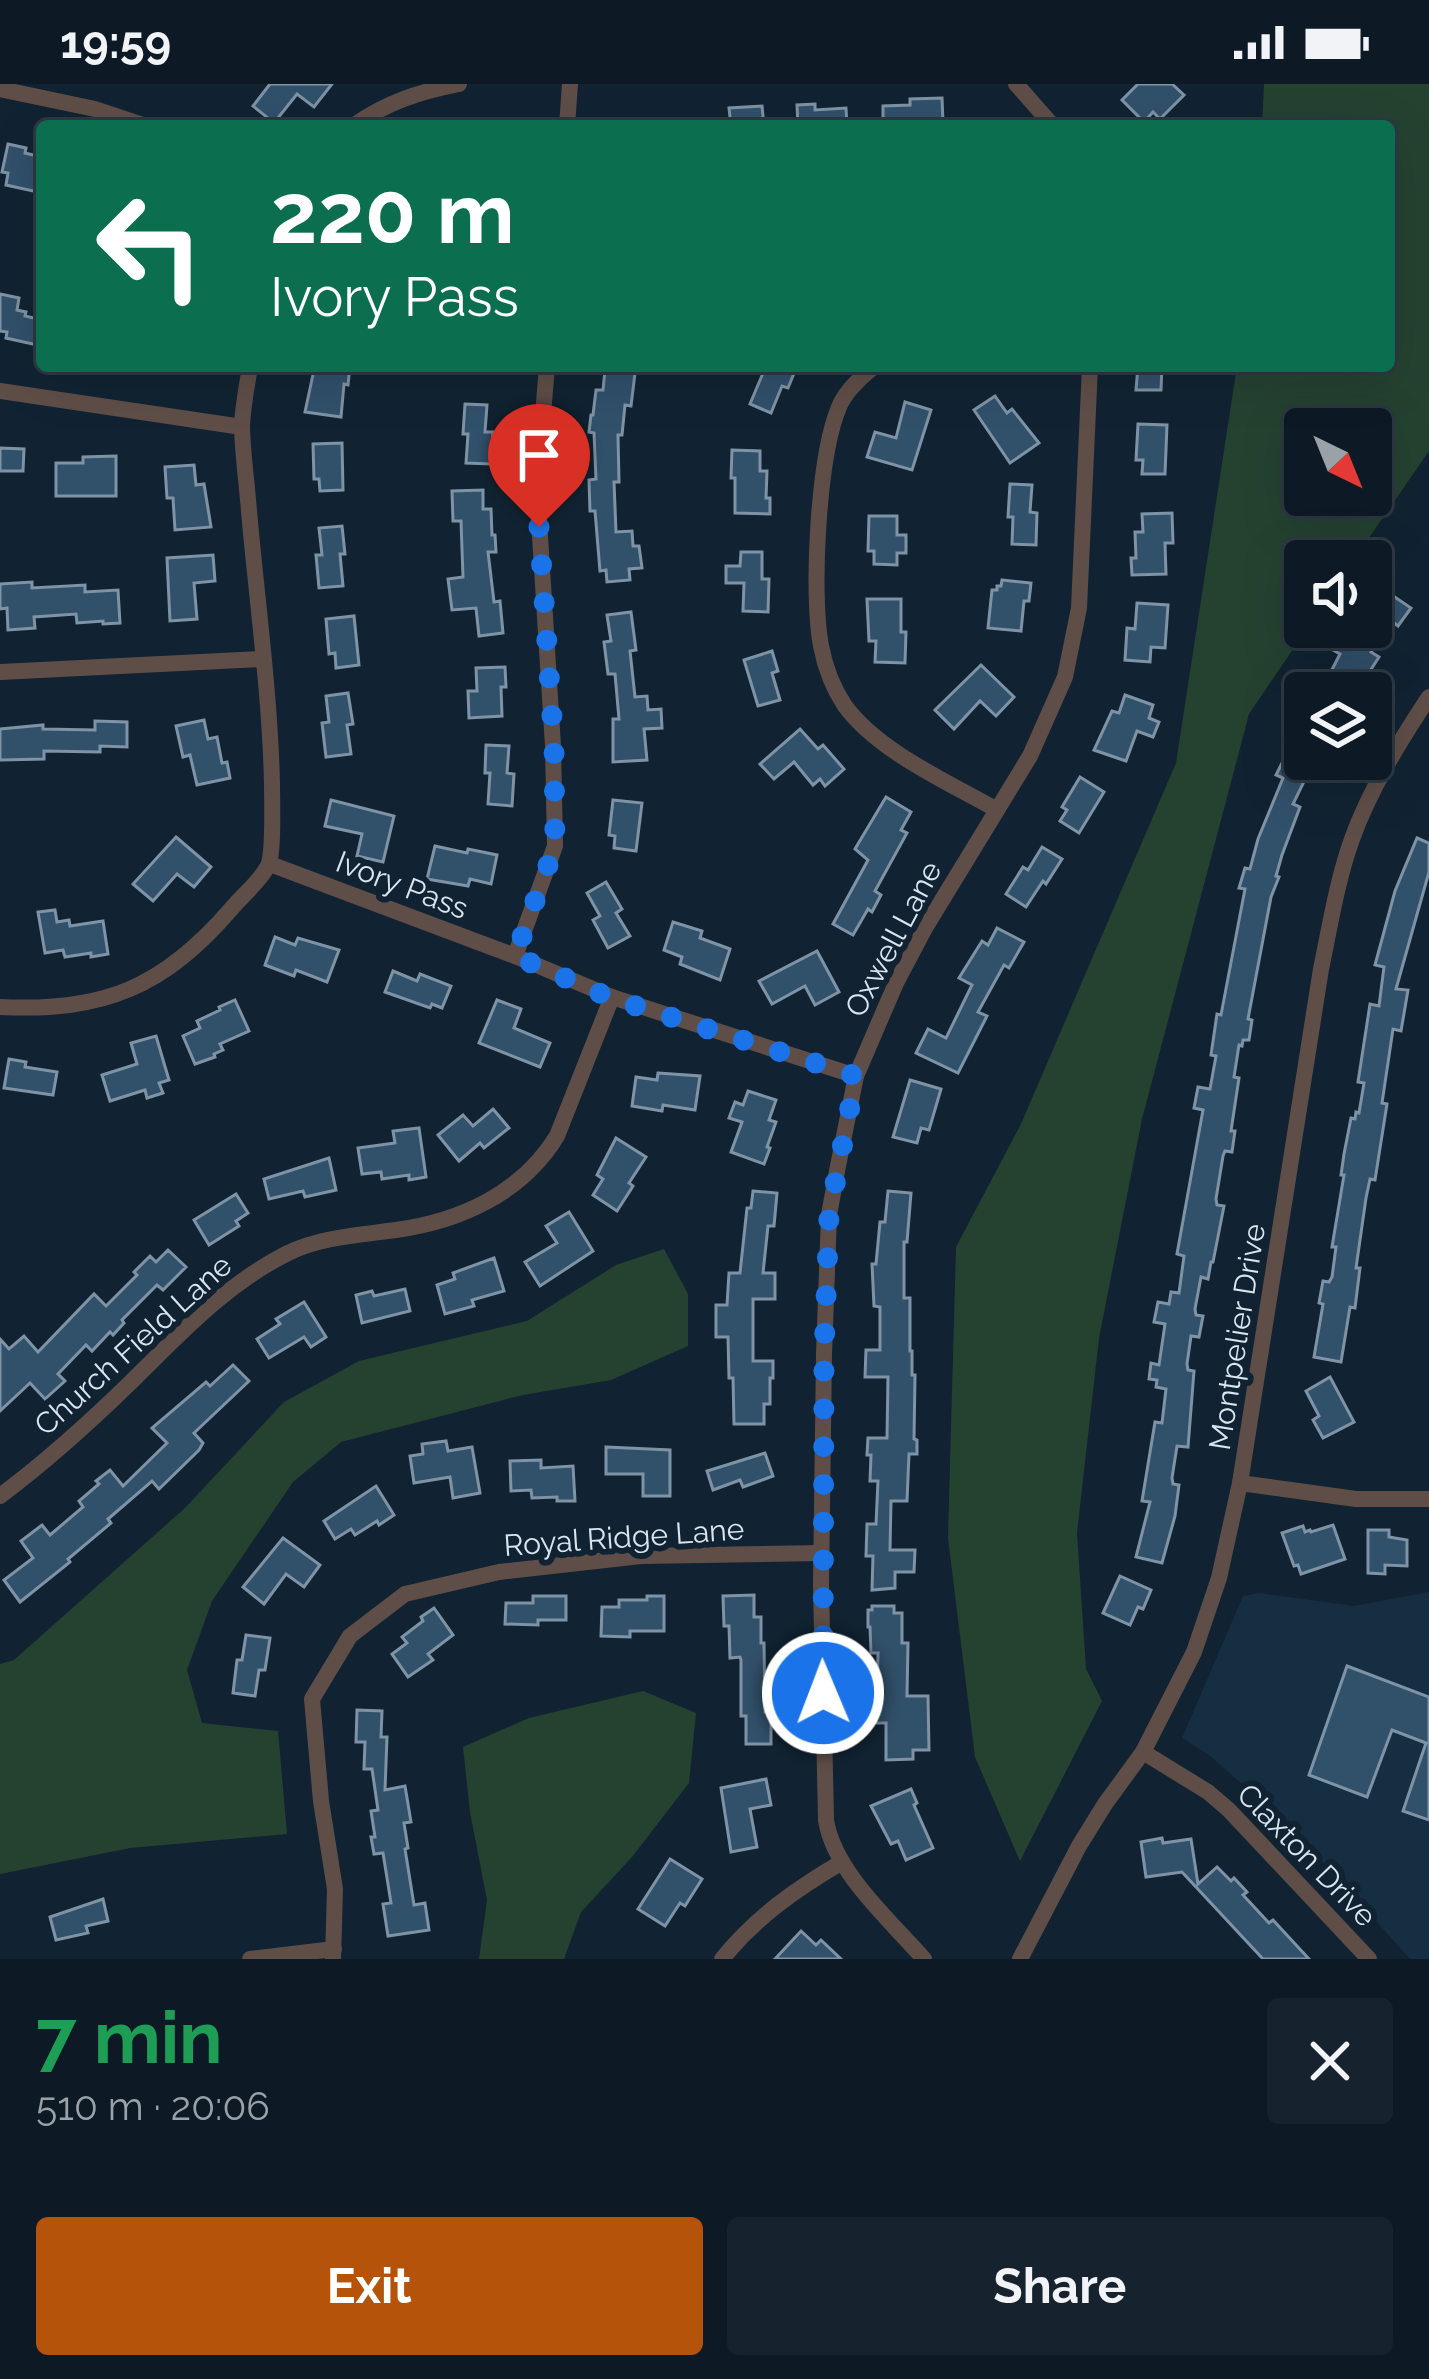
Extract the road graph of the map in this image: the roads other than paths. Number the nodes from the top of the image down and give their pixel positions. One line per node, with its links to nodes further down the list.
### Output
1 (459, 84): 6 (street)
2 (570, 84): 7 (street)
3 (1016, 84): 8 (street)
4 (0, 89): 5 (street)
5 (128, 120)
6 (363, 120)
7 (567, 120)
8 (1048, 120)
9 (249, 372): 14 (street)
10 (546, 372): 20 (street)
11 (868, 372): 18 (street)
12 (1090, 372): 18 (street, Oxwell Lane)
13 (0, 391): 14 (street)
14 (242, 427): 15 (street)
15 (262, 659): 16 (street); 19 (street)
16 (0, 672)
17 (1429, 697): 24 (street, Montpelier Drive)
18 (997, 810): 23 (street, Oxwell Lane)
19 (270, 864): 20 (street, Ivory Pass); 22 (street)
20 (515, 956): 21 (street, Ivory Pass)
21 (611, 998): 23 (street, Ivory Pass); 25 (street, Church Field Lane)
22 (0, 1007)
23 (856, 1076): 27 (street, Oxwell Lane)
24 (1240, 1483): 26 (street); 28 (street, Montpelier Drive)
25 (0, 1496)
26 (1429, 1499)
27 (821, 1552): 29 (street, Oxwell Lane); 30 (street, Royal Ridge Lane)
28 (1142, 1752): 34 (street, Montpelier Drive); 35 (street, Claxton Drive)
29 (842, 1862): 32 (street); 33 (street, Oxwell Lane)
30 (333, 1954): 31 (street)
31 (250, 1959)
32 (722, 1959)
33 (924, 1959)
34 (1020, 1959)
35 (1369, 1959)

